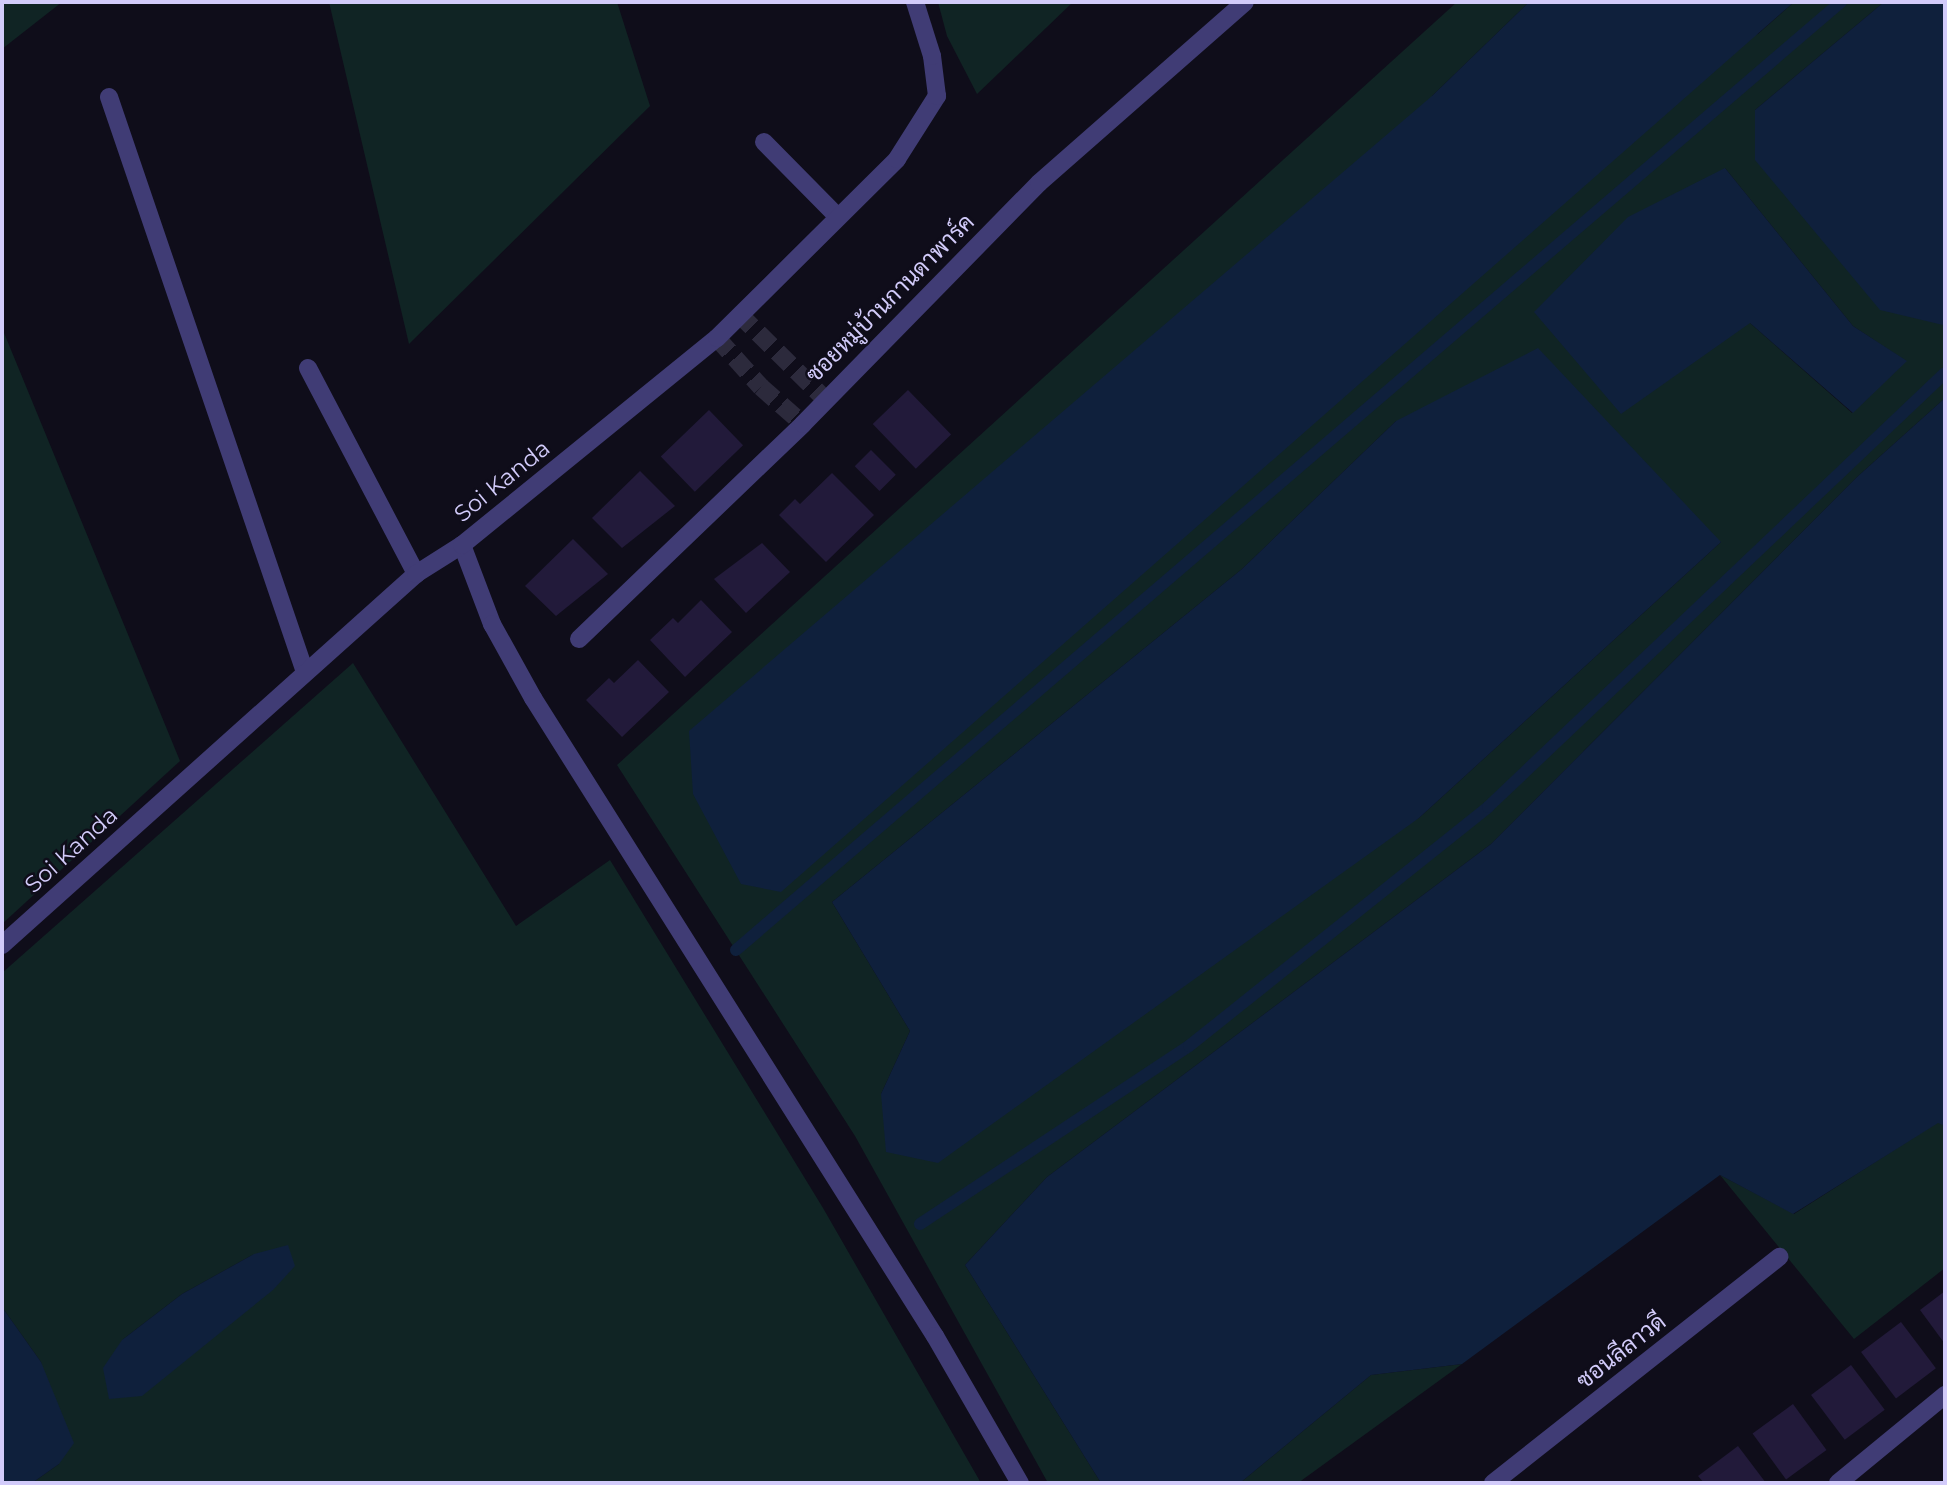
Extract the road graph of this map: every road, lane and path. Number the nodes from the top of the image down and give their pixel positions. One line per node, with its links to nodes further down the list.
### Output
1 (915, 2): 5 (street, Soi Kanda)
2 (1245, 2): 9 (street, ซอยหมู่บ้านกานดาพาร์ค)
3 (109, 97): 10 (street)
4 (764, 142): 5 (street)
5 (838, 217): 7 (street, Soi Kanda)
6 (308, 368): 8 (street)
7 (462, 545): 8 (street, Soi Kanda); 14 (street)
8 (416, 574): 10 (street, Soi Kanda)
9 (579, 639)
10 (305, 672): 11 (street, Soi Kanda)
11 (2, 945)
12 (1779, 1257): 15 (street, ซอนลีลาวดี)
13 (1945, 1395): 16 (street)
14 (1020, 1483)
15 (1493, 1483)
16 (1838, 1483)

